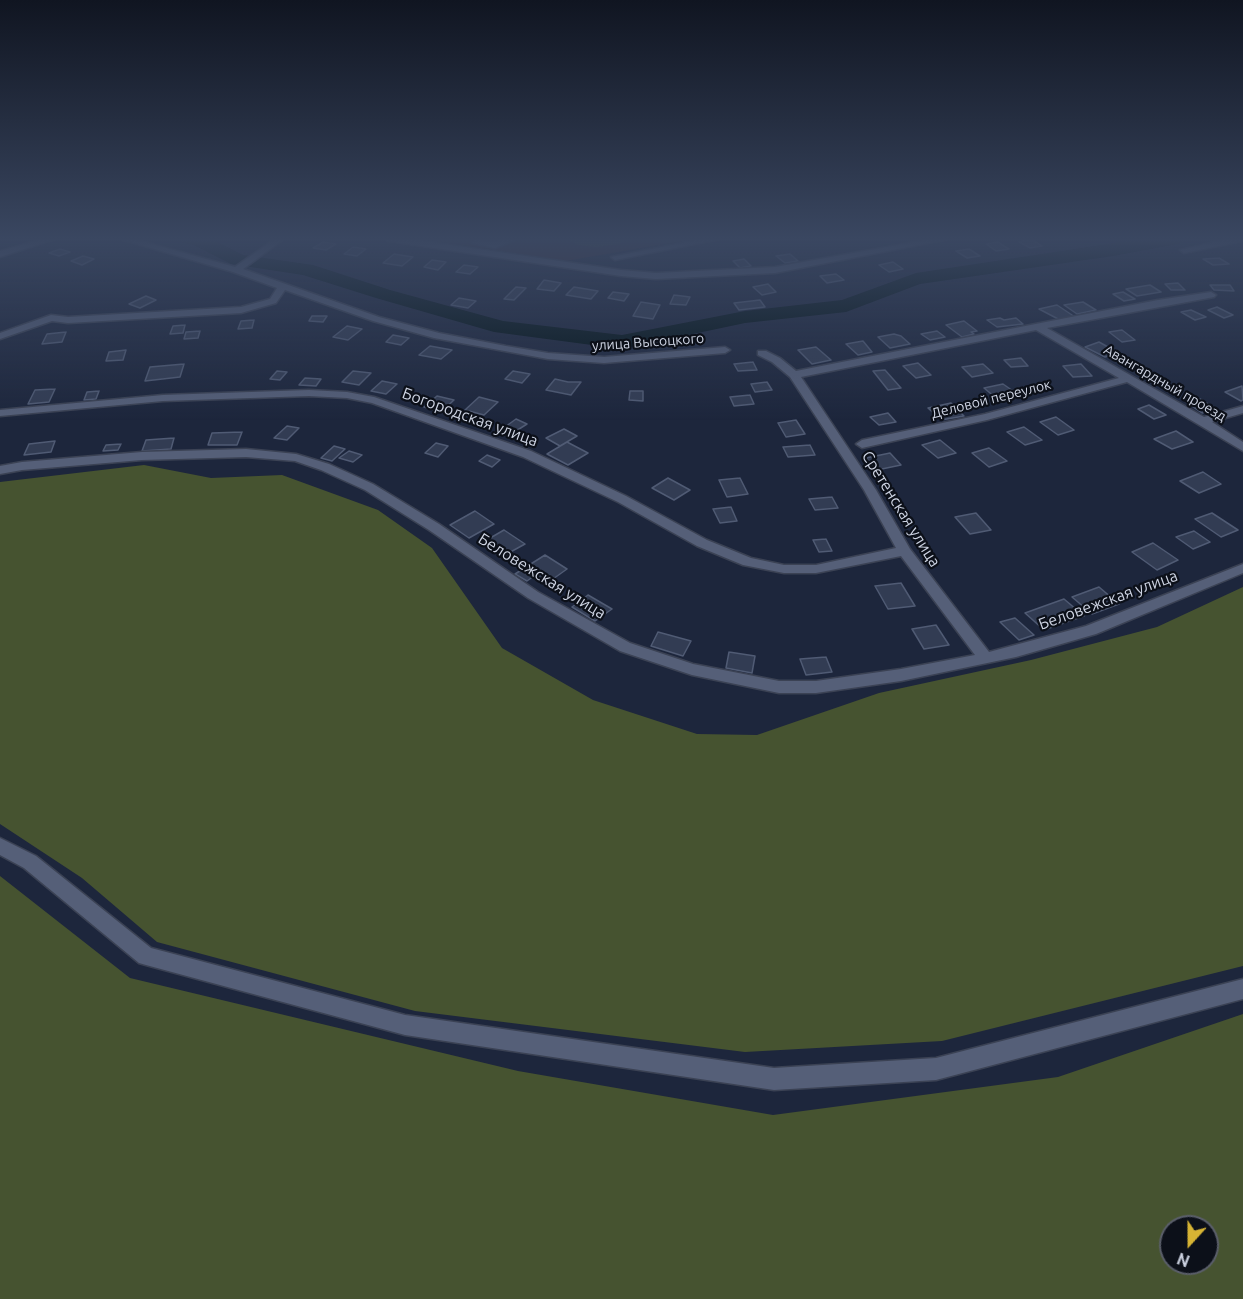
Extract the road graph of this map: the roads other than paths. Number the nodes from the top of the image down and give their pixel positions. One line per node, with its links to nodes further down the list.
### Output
1 (275, 299): 5 (street)
2 (319, 299): 6 (street, улица Высоцкого)
3 (1187, 299): 4 (street)
4 (1040, 328): 8 (street); 9 (street, Авангардный проезд)
5 (0, 336)
6 (725, 350)
7 (762, 353): 8 (street, Сретенская улица)
8 (794, 375): 16 (street, Сретенская улица)
9 (1127, 379): 12 (street, Авангардный проезд); 13 (street, Деловой переулок)
10 (1243, 409): 12 (street)
11 (0, 413): 16 (street, Богородская улица)
12 (1203, 421): 14 (street, Авангардный проезд)
13 (862, 444)
14 (1243, 447)
15 (0, 470): 18 (street, Беловежская улица)
16 (904, 551): 18 (street, Сретенская улица)
17 (1243, 568): 18 (street, Беловежская улица)
18 (985, 657)
19 (0, 846): 20 (street)
20 (1243, 989)

